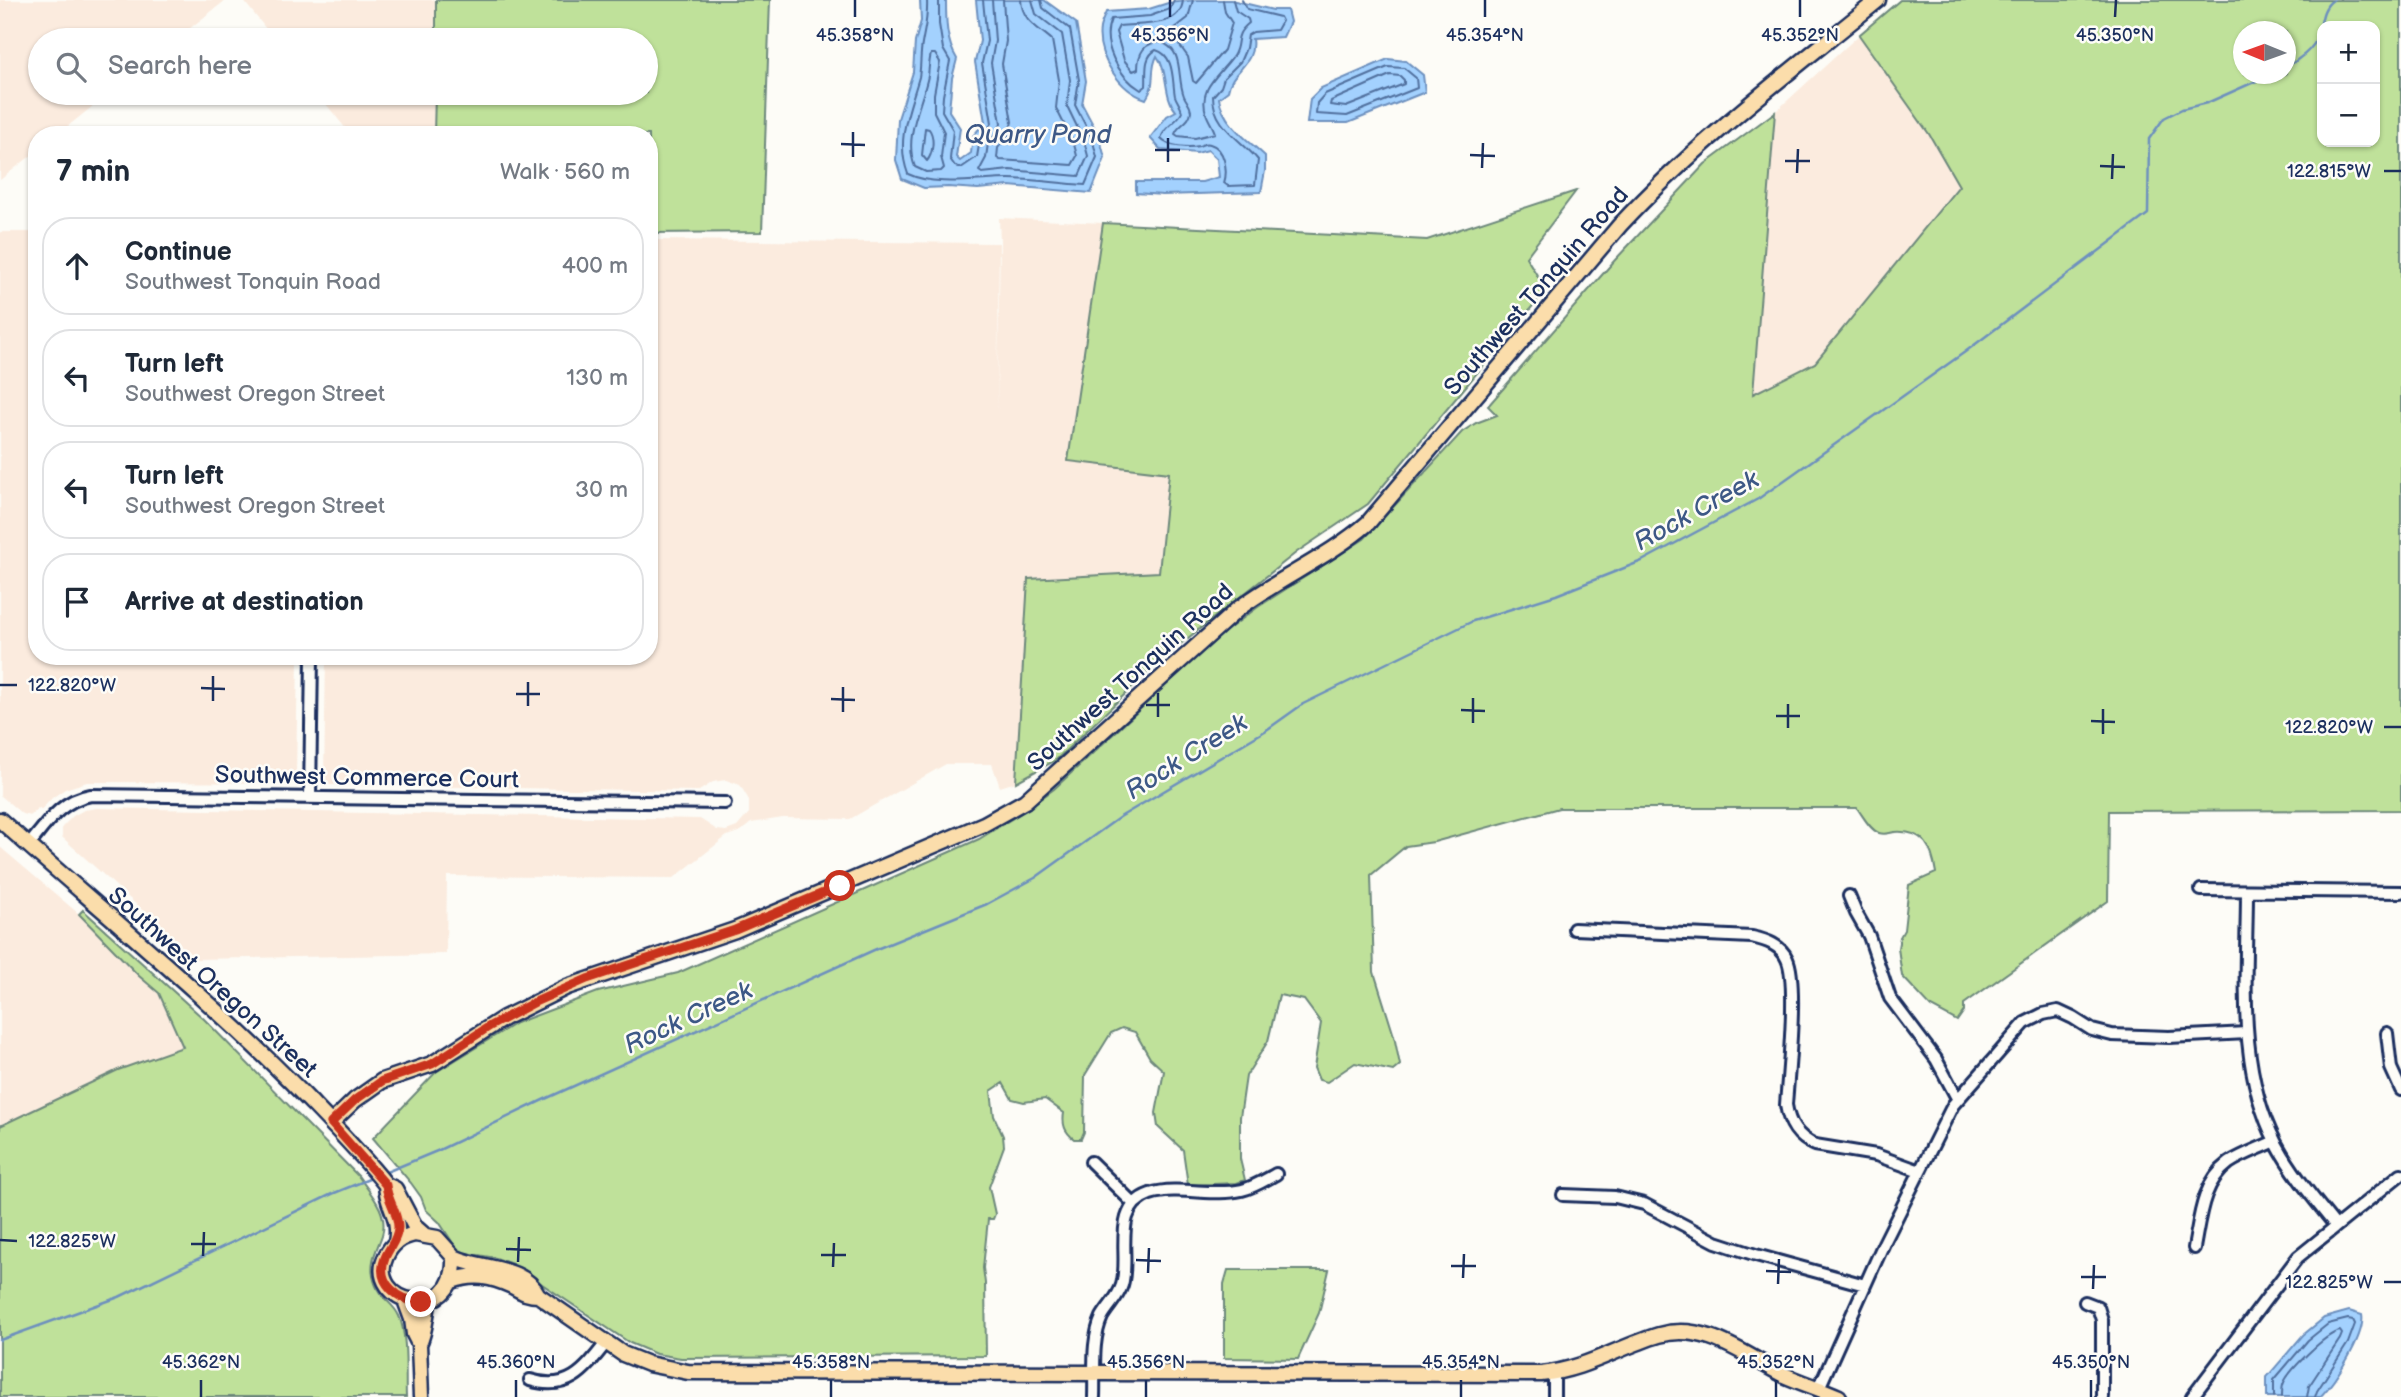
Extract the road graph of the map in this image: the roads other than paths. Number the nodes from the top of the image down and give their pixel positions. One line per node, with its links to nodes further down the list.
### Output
1 (1878, 0): 16 (main road, Southwest Tonquin Road)
2 (312, 665): 3 (street)
3 (310, 798): 4 (street, Southwest Commerce Court); 6 (street, Southwest Commerce Court)
4 (725, 803)
5 (0, 820): 6 (main road, Southwest Oregon Street)
6 (29, 845): 16 (main road, Southwest Oregon Street)
7 (2201, 890): 8 (street)
8 (2247, 891): 9 (street); 12 (street)
9 (2401, 892)
10 (1849, 896): 15 (street)
11 (1574, 929): 19 (street)
12 (2247, 1033): 15 (street); 17 (street)
13 (2387, 1033): 14 (street)
14 (2401, 1090)
15 (1957, 1098): 19 (street)
16 (331, 1123): 22 (main road, Southwest Oregon Street)
17 (2275, 1141): 25 (street); 28 (street)
18 (1091, 1162): 24 (street)
19 (1920, 1171): 31 (street)
20 (1276, 1174): 24 (street)
21 (2401, 1174): 25 (street)
22 (386, 1185): 26 (main road, Southwest Oregon Street); 27 (main road, Southwest Oregon Street)
23 (1563, 1195): 31 (street)
24 (1134, 1204): 38 (street)
25 (2335, 1225): 47 (street)
26 (423, 1234): 27 (main road); 29 (main road, Southwest Oregon Street)
27 (396, 1241): 33 (main road, Southwest Oregon Street)
28 (2194, 1248)
29 (454, 1257): 30 (main road); 32 (main road)
30 (452, 1281): 32 (main road); 34 (main road)
31 (1865, 1285): 41 (street)
32 (538, 1295): 36 (main road)
33 (405, 1300): 34 (main road); 37 (main road, Southwest Oregon Street)
34 (429, 1300): 37 (main road, Southwest Oregon Street)
35 (2085, 1301): 46 (street)
36 (606, 1343): 38 (main road); 40 (street)
37 (419, 1344): 42 (main road, Southwest Oregon Street)
38 (1094, 1372): 39 (main road); 43 (street)
39 (1554, 1373): 41 (main road); 44 (street)
40 (530, 1380)
41 (1819, 1388): 45 (main road)
42 (421, 1397)
43 (1094, 1397)
44 (1554, 1397)
45 (1839, 1397)
46 (2102, 1397)
47 (2192, 1397)

